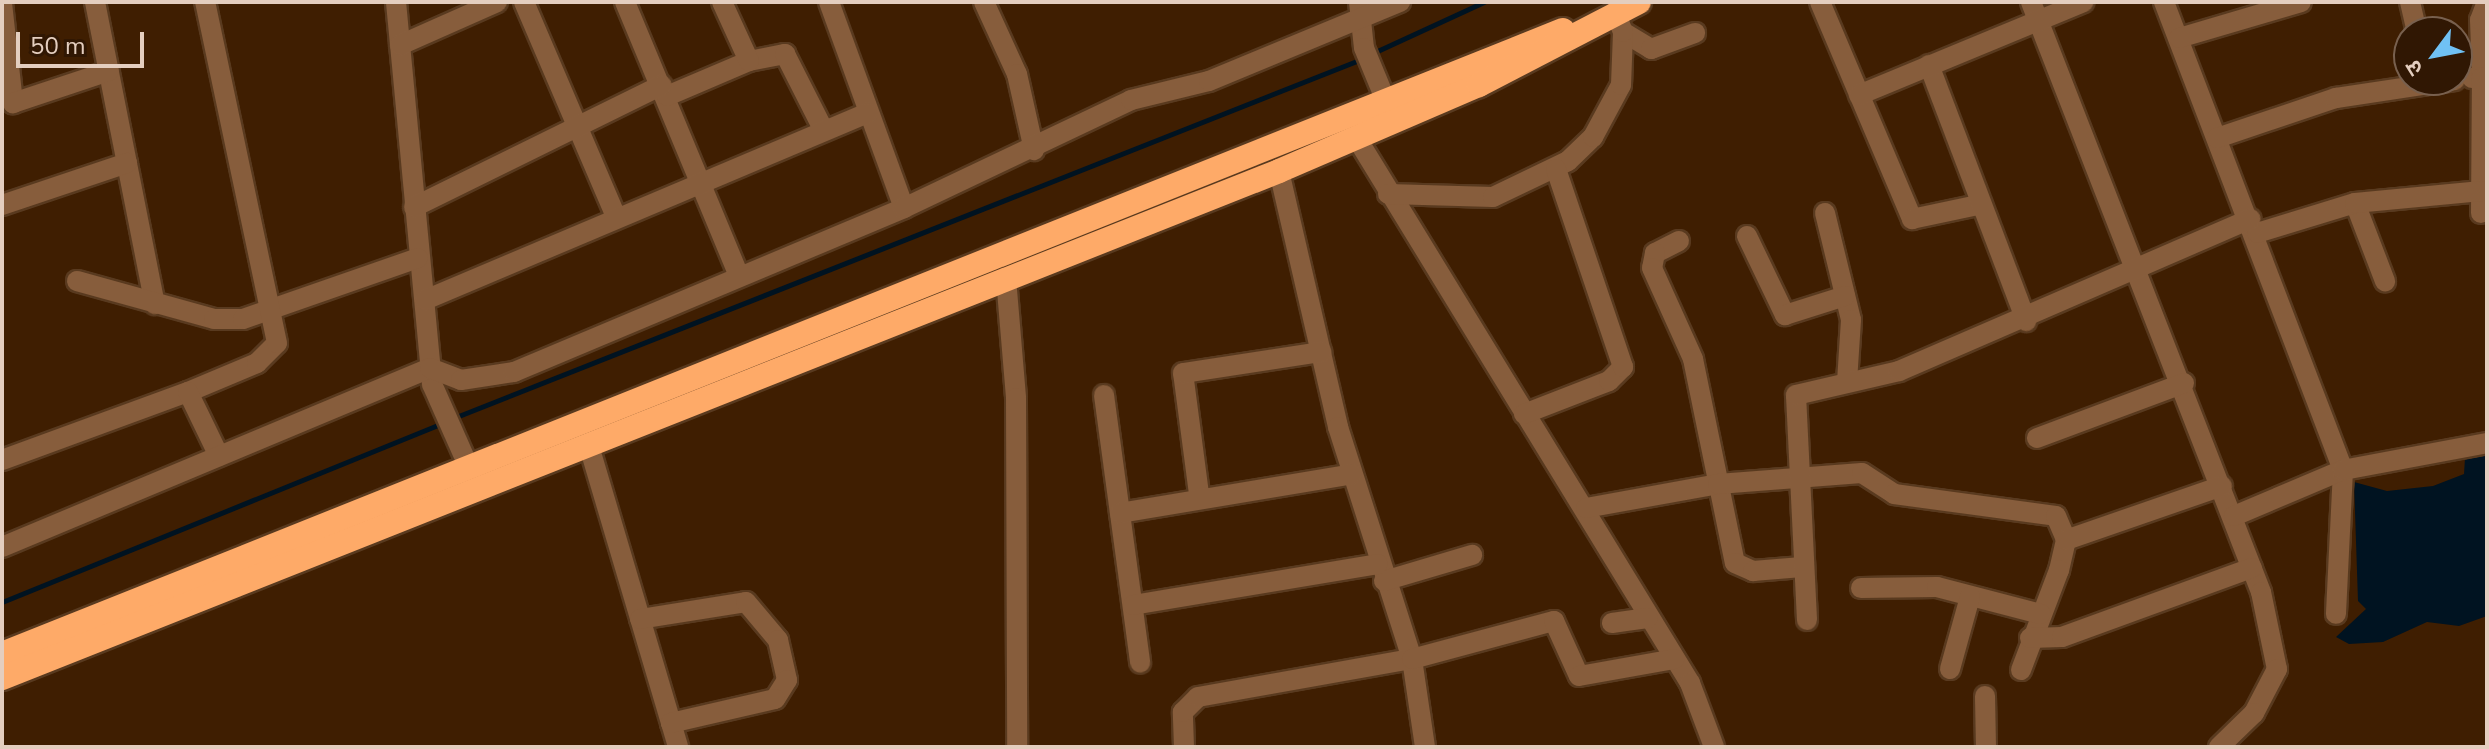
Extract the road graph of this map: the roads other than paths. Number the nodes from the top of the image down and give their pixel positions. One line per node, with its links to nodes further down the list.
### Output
1 (95, 2): 27 (street)
2 (205, 2): 68 (street)
3 (396, 2): 24 (street)
4 (497, 2): 24 (street)
5 (524, 2): 37 (street)
6 (625, 2): 31 (street)
7 (722, 2): 25 (street)
8 (829, 2): 35 (street)
9 (984, 2): 41 (street)
10 (1400, 2): 18 (street)
11 (1639, 2): 20 (highway)
12 (1820, 2): 33 (street)
13 (2083, 2): 19 (street)
14 (2164, 2): 23 (street)
15 (2301, 2): 23 (street)
16 (2487, 2): 28 (street)
17 (2, 3): 34 (street)
18 (1360, 10): 32 (street); 41 (street)
19 (2035, 11): 26 (street); 60 (street)
20 (1619, 22): 21 (highway); 22 (street); 43 (street)
21 (1575, 31): 32 (highway); 39 (highway)
22 (1695, 33)
23 (2179, 38): 40 (street)
24 (400, 45): 51 (street)
25 (749, 61): 31 (street); 38 (street)
26 (1929, 65): 33 (street); 50 (street)
27 (109, 71): 34 (street); 42 (street)
28 (2482, 77): 29 (street); 36 (street)
29 (2473, 78)
30 (2393, 89): 40 (street)
31 (664, 90): 37 (street); 45 (street)
32 (1382, 92): 85 (highway)
33 (1859, 95): 50 (street)
34 (8, 105)
35 (867, 113): 38 (street); 52 (street)
36 (2484, 118): 46 (street)
37 (579, 128): 51 (street); 55 (street)
38 (824, 131): 45 (street)
39 (1356, 137): 44 (highway); 47 (street)
40 (2217, 138): 56 (street)
41 (1034, 150): 52 (street)
42 (127, 163): 49 (street); 67 (street)
43 (1556, 169): 47 (street); 76 (street)
44 (1279, 171): 62 (highway); 70 (street)
45 (703, 184): 55 (street); 61 (street)
46 (2481, 191): 48 (street); 54 (street)
47 (1388, 194): 76 (street)
48 (2355, 203): 56 (street); 64 (street)
49 (2, 205)
50 (1978, 205): 69 (street)
51 (414, 207): 59 (street)
52 (904, 208): 61 (street)
53 (1825, 213): 65 (street)
54 (2481, 213)
55 (616, 217): 66 (street)
56 (2254, 226): 60 (street); 82 (street)
57 (1747, 236): 65 (street)
58 (1679, 241): 86 (street)
59 (418, 258): 66 (street); 68 (street)
60 (2140, 267): 69 (street); 73 (street)
61 (738, 274): 71 (street)
62 (1006, 278): 79 (highway); 118 (street)
63 (77, 281): 67 (street)
64 (2385, 281)
65 (1845, 296): 72 (street)
66 (425, 300): 71 (street)
67 (155, 304): 68 (street)
68 (267, 311): 74 (street)
69 (2026, 321): 72 (street)
70 (1321, 352): 83 (street); 88 (street)
71 (431, 376): 80 (street); 85 (street)
72 (1847, 382): 84 (street)
73 (2184, 383): 77 (street); 87 (street)
74 (188, 392): 80 (street); 81 (street)
75 (1104, 395): 90 (street)
76 (1524, 414): 89 (street)
77 (2037, 438)
78 (2487, 443): 82 (street)
79 (589, 446): 85 (highway); 104 (street)
80 (219, 456): 93 (street)
81 (2, 460)
82 (2343, 470): 91 (street); 102 (street)
83 (1352, 474): 88 (street); 97 (street)
84 (1799, 477): 86 (street); 92 (street); 95 (street)
85 (474, 480): 108 (highway); 114 (highway)
86 (1718, 484): 89 (street); 95 (street)
87 (2222, 486): 91 (street); 92 (street)
88 (1199, 494): 90 (street)
89 (1586, 508): 103 (street)
90 (1120, 513): 100 (street)
91 (2234, 516): 96 (street)
92 (2066, 540): 101 (street)
93 (2, 547)
94 (1472, 555): 97 (street)
95 (1802, 567): 105 (street)
96 (2252, 568): 107 (street); 123 (street)
97 (1381, 572): 100 (street); 109 (street)
98 (1861, 588): 99 (street)
99 (1970, 597): 101 (street); 112 (street)
100 (1133, 605): 111 (street)
101 (2041, 614): 107 (street)
102 (2336, 614)
103 (1648, 618): 106 (street); 110 (street)
104 (640, 619): 116 (street); 116 (street)
105 (1807, 620)
106 (1612, 623)
107 (2030, 638): 113 (street)
108 (2, 654)
109 (1412, 659): 110 (street); 119 (street); 120 (street)
110 (1674, 659): 121 (street)
111 (1140, 663)
112 (1950, 669)
113 (2021, 670)
114 (2, 678)
115 (1985, 696): 122 (street)
116 (671, 723): 117 (street)
117 (678, 747)
118 (1017, 747)
119 (1184, 747)
120 (1425, 747)
121 (1714, 747)
122 (1986, 747)
123 (2219, 747)

